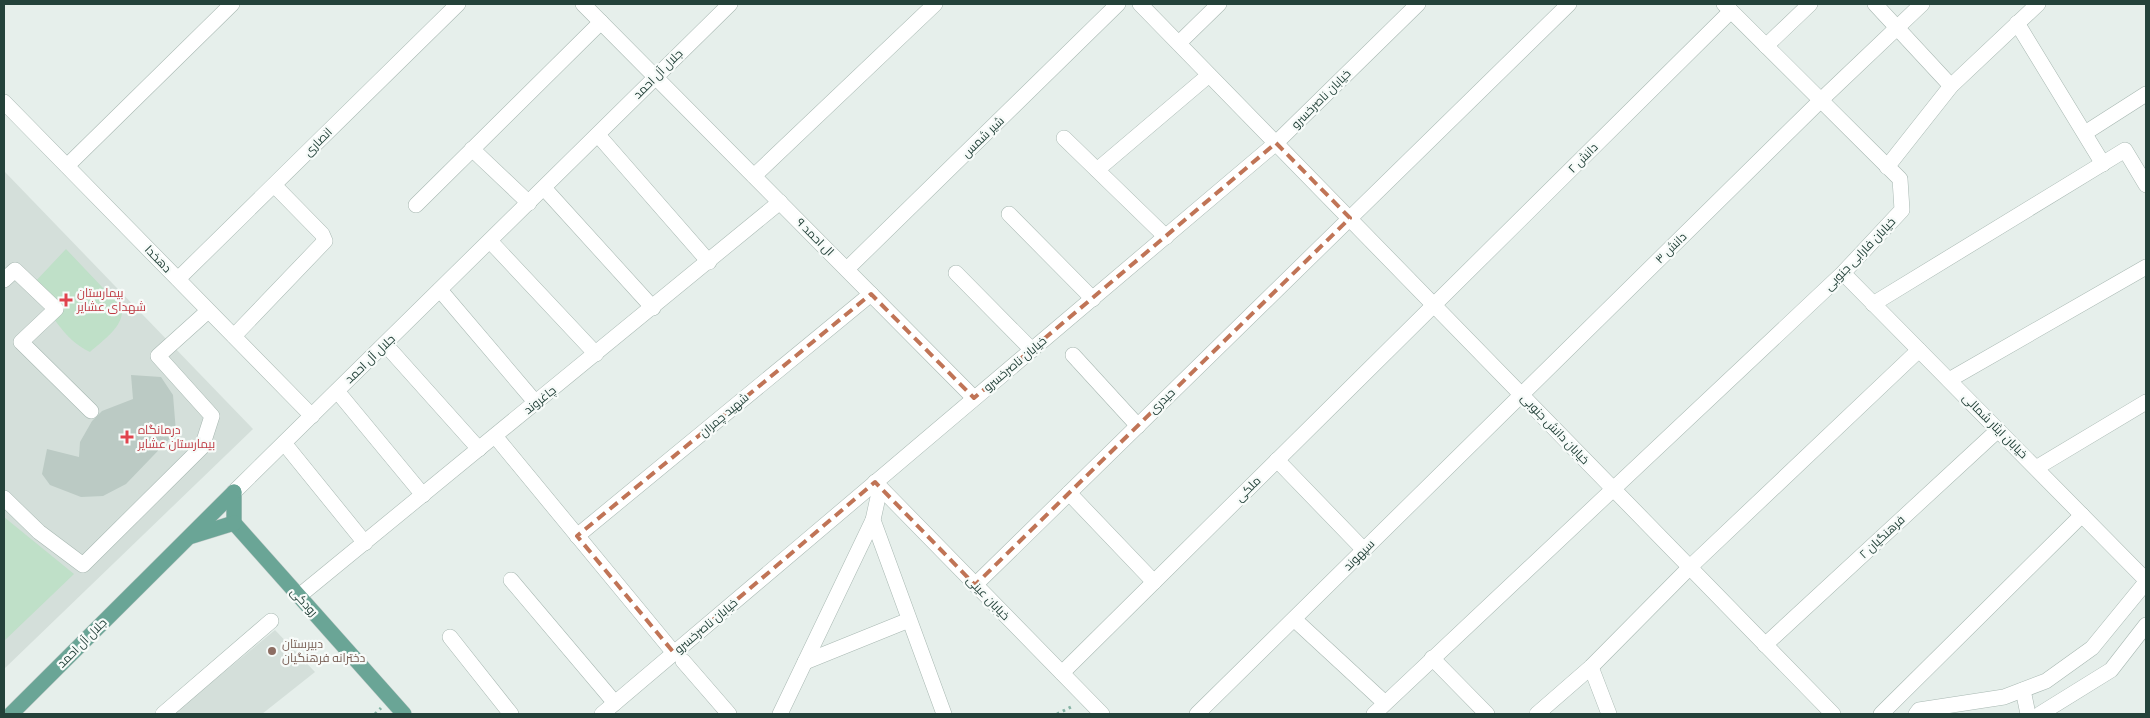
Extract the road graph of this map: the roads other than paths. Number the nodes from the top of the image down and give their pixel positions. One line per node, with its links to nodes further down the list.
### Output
1 (232, 4): 33 (street)
2 (458, 4): 37 (street, انصاری)
3 (583, 4): 16 (street, ال احمد ۹)
4 (730, 4): 22 (street, جلال آل احمد)
5 (935, 4): 36 (street)
6 (1118, 4): 49 (street, شیر شمس)
7 (1140, 4): 19 (street, خیابان دانش جنوبی)
8 (1219, 4): 19 (street)
9 (1418, 4): 30 (street, خیابان ناصرخسرو)
10 (1569, 4): 44 (street, حیدری)
11 (1810, 4): 20 (street)
12 (1875, 4): 18 (street)
13 (1922, 4): 18 (street, دانش ۳)
14 (2038, 4): 17 (street)
15 (1727, 7): 20 (street, خیابان فارابی جنوبی); 58 (street, دانش ۲)
16 (601, 22): 22 (street, ال احمد ۹); 31 (street)
17 (2018, 23): 23 (street); 27 (street)
18 (1897, 28): 23 (street); 25 (street, دانش ۳)
19 (1179, 43): 21 (street, خیابان دانش جنوبی)
20 (1766, 46): 25 (street, خیابان فارابی جنوبی)
21 (1210, 75): 30 (street, خیابان دانش جنوبی); 35 (street)
22 (655, 76): 28 (street, جلال آل احمد); 36 (street, ال احمد ۹)
23 (1951, 86): 34 (street)
24 (2146, 94): 27 (street)
25 (1821, 100): 34 (street, خیابان فارابی جنوبی); 69 (street, دانش ۳)
26 (4, 102): 33 (street, دهخدا)
27 (2084, 132): 32 (street)
28 (598, 135): 39 (street, جلال آل احمد); 47 (street)
29 (1064, 138): 35 (street)
30 (1276, 143): 44 (street, خیابان دانش جنوبی); 45 (street, خیابان ناصرخسرو)
31 (472, 149): 41 (street); 42 (street)
32 (2103, 164): 38 (street); 57 (street)
33 (67, 166): 53 (street, دهخدا)
34 (1887, 166): 51 (street, خیابان فارابی جنوبی)
35 (1097, 170): 45 (street)
36 (754, 176): 40 (street, ال احمد ۹)
37 (274, 185): 53 (street, انصاری); 61 (street)
38 (2146, 185)
39 (544, 188): 41 (street, جلال آل احمد); 59 (street)
40 (780, 202): 47 (street, چاغروند); 49 (street, ال احمد ۹)
41 (529, 203): 46 (street, جلال آل احمد)
42 (416, 205)
43 (1009, 214): 56 (street)
44 (1350, 218): 58 (street, خیابان دانش جنوبی); 75 (street, حیدری)
45 (1166, 237): 56 (street, خیابان ناصرخسرو)
46 (490, 240): 54 (street, جلال آل احمد); 65 (street)
47 (709, 262): 59 (street, چاغروند)
48 (2146, 267): 67 (street)
49 (847, 269): 55 (street, ال احمد ۹)
50 (956, 273): 63 (street)
51 (1843, 273): 57 (street, خیابان ایثار شمالی); 83 (street, خیابان فارابی جنوبی)
52 (4, 280): 73 (street)
53 (178, 280): 60 (street, دهخدا)
54 (440, 290): 62 (street, جلال آل احمد); 71 (street)
55 (871, 294): 70 (street, ال احمد ۹); 92 (street, شهید چمران)
56 (1093, 299): 63 (street, خیابان ناصرخسرو)
57 (1873, 304): 64 (street, خیابان ایثار شمالی)
58 (1434, 305): 69 (street, خیابان دانش جنوبی); 80 (street, ملکی)
59 (653, 308): 65 (street, چاغروند)
60 (208, 311): 61 (street, دهخدا); 87 (street)
61 (234, 336): 74 (street, دهخدا)
62 (385, 344): 68 (street, جلال آل احمد); 79 (street)
63 (1032, 350): 70 (street, خیابان ناصرخسرو)
64 (1919, 350): 67 (street, خیابان ایثار شمالی); 95 (street)
65 (596, 354): 71 (street, چاغروند)
66 (1073, 355): 75 (street)
67 (1949, 380): 76 (street, خیابان ایثار شمالی)
68 (337, 391): 74 (street, جلال آل احمد); 86 (street)
69 (1522, 395): 83 (street, خیابان دانش جنوبی); 94 (street, سپهوند)
70 (974, 398): 82 (street, خیابان ناصرخسرو)
71 (536, 402): 77 (street, چاغروند)
72 (2146, 402): 81 (street)
73 (91, 411)
74 (312, 416): 78 (street, جلال آل احمد)
75 (1138, 426): 85 (street, حیدری)
76 (1998, 430): 81 (street, خیابان ایثار شمالی); 106 (street, فرهنگیان ۲)
77 (495, 436): 79 (street, چاغروند); 92 (street)
78 (284, 443): 84 (street, جلال آل احمد); 93 (street)
79 (479, 449): 86 (street, چاغروند)
80 (1277, 460): 94 (street); 98 (street, ملکی)
81 (2036, 468): 88 (street, خیابان ایثار شمالی)
82 (878, 485): 89 (street); 99 (street, خیابان عینی); 107 (street, خیابان ناصرخسرو)
83 (1612, 488): 95 (street, خیابان دانش جنوبی); 108 (street)
84 (234, 492): 90 (main road); 91 (main road, جلال آل احمد)
85 (1069, 493): 98 (street); 99 (street, حیدری)
86 (423, 495): 93 (street, چاغروند)
87 (4, 498)
88 (2082, 515): 97 (street, خیابان ایثار شمالی); 113 (street)
89 (873, 520): 102 (street); 109 (street)
90 (234, 523): 91 (main road); 100 (main road, رودکی)
91 (190, 536): 117 (main road, جلال آل احمد)
92 (577, 536): 107 (street)
93 (365, 543): 100 (street, چاغروند)
94 (1364, 550): 101 (street, سپهوند)
95 (1690, 567): 106 (street, خیابان دانش جنوبی); 110 (street)
96 (511, 580): 114 (street)
97 (2146, 581): 112 (street)
98 (1154, 582): 111 (street, ملکی)
99 (975, 584): 111 (street, خیابان عینی)
100 (299, 596): 119 (main road, رودکی)
101 (1294, 619): 115 (street); 126 (street, سپهوند)
102 (909, 620): 109 (street); 124 (street)
103 (271, 621): 118 (street)
104 (2146, 625): 133 (street)
105 (450, 637): 120 (street)
106 (1765, 645): 130 (street, خیابان دانش جنوبی)
107 (678, 657): 114 (street, خیابان ناصرخسرو); 122 (street)
108 (1432, 658): 115 (street); 127 (street)
109 (805, 662): 123 (street)
110 (1592, 667): 128 (street); 129 (street)
111 (1062, 674): 125 (street, خیابان عینی)
112 (2023, 690): 116 (street); 132 (street)
113 (1903, 693): 116 (street); 131 (street)
114 (615, 703): 121 (street, خیابان ناصرخسرو)
115 (1380, 709)
116 (1917, 712)
117 (11, 714)
118 (163, 714)
119 (404, 714)
120 (512, 714)
121 (602, 714)
122 (729, 714)
123 (780, 714)
124 (944, 714)
125 (1102, 714)
126 (1197, 714)
127 (1486, 714)
128 (1537, 714)
129 (1609, 714)
130 (1833, 714)
131 (1882, 714)
132 (2028, 714)
133 (2040, 714)

